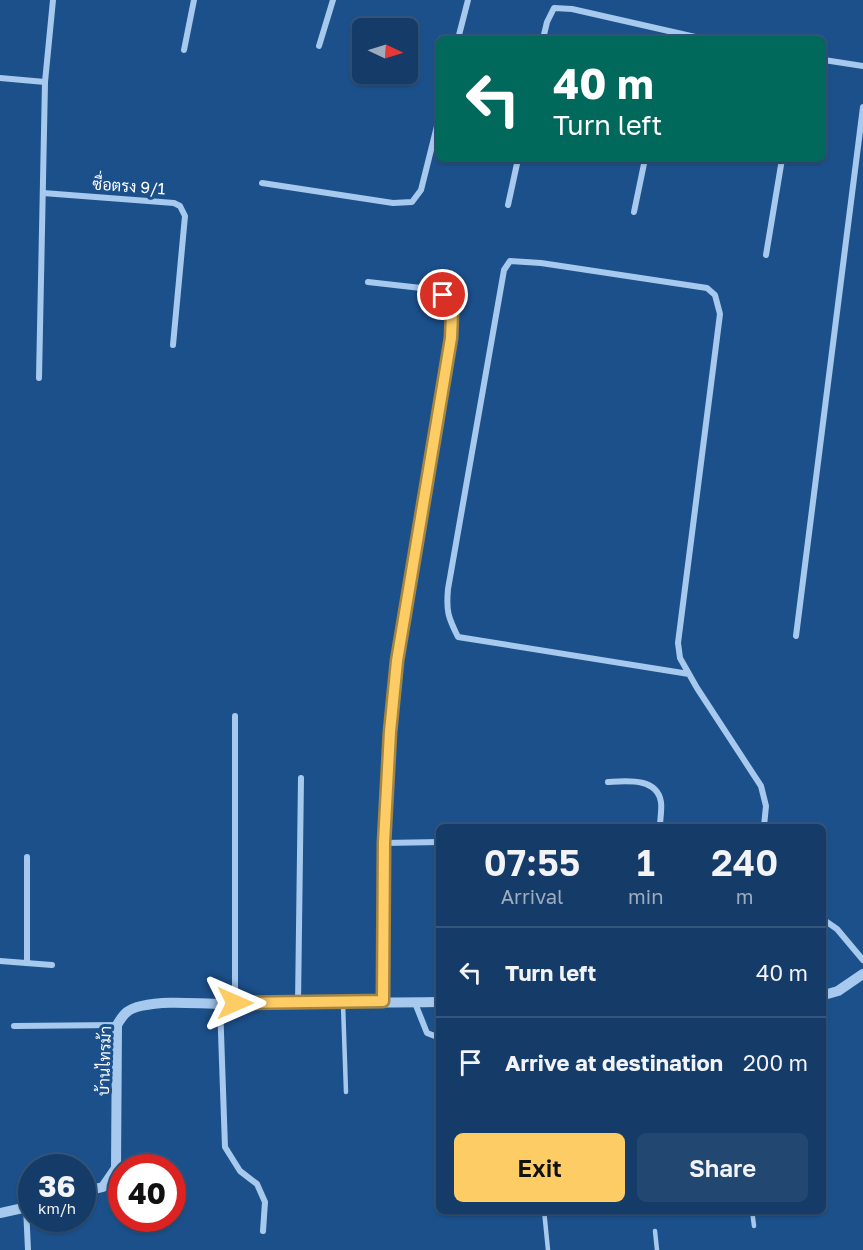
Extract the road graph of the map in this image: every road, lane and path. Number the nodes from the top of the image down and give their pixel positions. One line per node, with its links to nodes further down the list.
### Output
1 (53, 0): 13 (street)
2 (194, 0): 9 (street)
3 (333, 0): 8 (street)
4 (468, 0): 5 (street)
5 (459, 36)
6 (544, 36): 7 (street)
7 (670, 36)
8 (319, 46)
9 (184, 50)
10 (826, 60): 11 (street)
11 (863, 66)
12 (0, 78): 13 (street)
13 (45, 82): 20 (street)
14 (863, 106): 27 (street)
15 (436, 130): 19 (street)
16 (517, 162): 21 (street)
17 (644, 162): 22 (street)
18 (782, 162): 23 (street)
19 (262, 183)
20 (43, 193): 25 (street, ซื่อตรง 9/1); 26 (street)
21 (508, 205)
22 (633, 212)
23 (766, 255)
24 (368, 282): 35 (street)
25 (173, 345)
26 (39, 378)
27 (796, 636)
28 (689, 674): 28 (street); 33 (street)
29 (235, 716): 47 (street)
30 (301, 778): 48 (street)
31 (608, 782): 32 (street)
32 (660, 824)
33 (764, 824)
34 (436, 842): 35 (street)
35 (384, 843): 45 (street)
36 (27, 857): 40 (street)
37 (826, 921): 38 (street)
38 (863, 960)
39 (0, 961): 40 (street)
40 (27, 963): 41 (street)
41 (52, 965)
42 (863, 974): 43 (street)
43 (826, 994)
44 (342, 1001): 45 (street, บ้านไทรม้า); 48 (street, บ้านไทรม้า); 54 (lane)
45 (383, 1001): 49 (street, บ้านไทรม้า)
46 (436, 1002): 49 (street, บ้านไทรม้า)
47 (235, 1003): 48 (street, บ้านไทรม้า); 50 (street, บ้านไทรม้า)
48 (298, 1003)
49 (415, 1003): 53 (street)
50 (220, 1004): 51 (street, บ้านไทรม้า); 61 (street)
51 (117, 1025): 52 (street); 55 (street, บ้านไทรม้า)
52 (14, 1026)
53 (436, 1036)
54 (346, 1092)
55 (96, 1189)
56 (18, 1209): 57 (street)
57 (0, 1213)
58 (544, 1214): 65 (lane)
59 (752, 1214): 60 (lane)
60 (753, 1226)
61 (263, 1231)
62 (655, 1231): 66 (lane)
63 (28, 1232): 64 (street)
64 (28, 1250)
65 (548, 1250)
66 (657, 1250)

